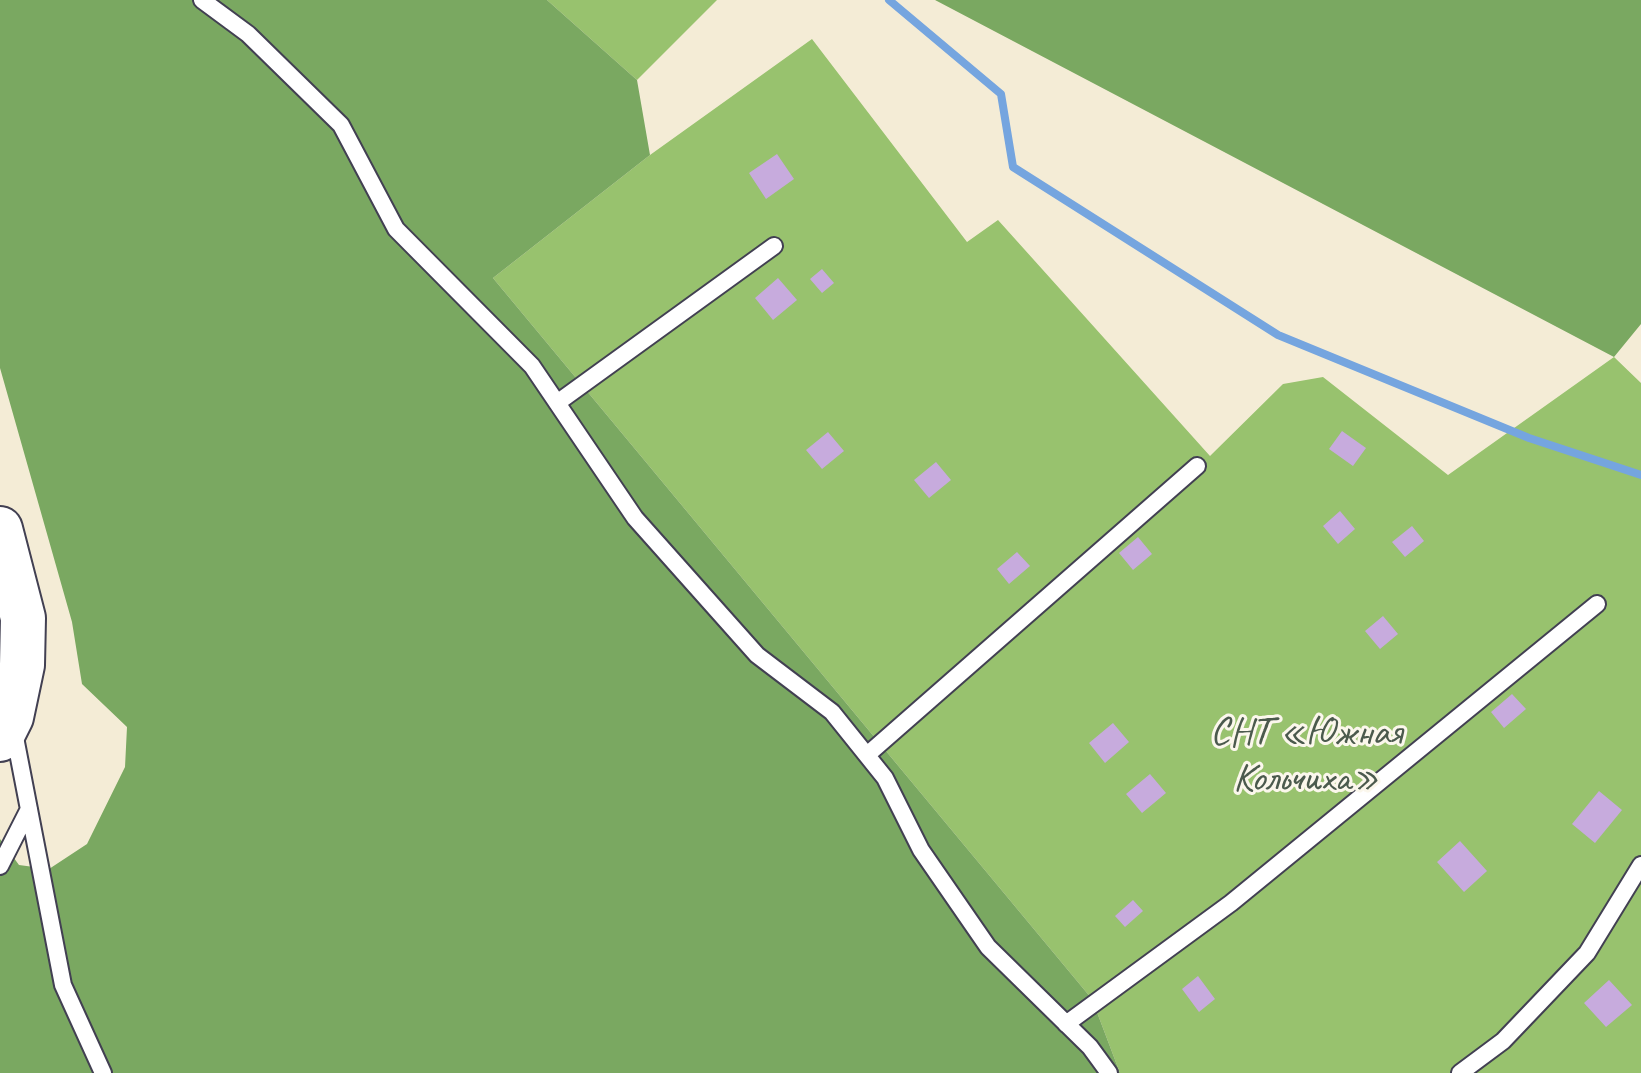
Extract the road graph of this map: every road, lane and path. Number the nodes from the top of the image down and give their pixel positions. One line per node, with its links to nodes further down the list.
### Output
1 (202, 0): 3 (lane)
2 (774, 246): 3 (lane)
3 (557, 403): 8 (lane)
4 (1197, 466): 8 (lane)
5 (0, 529): 7 (main road)
6 (1597, 604): 12 (lane)
7 (5, 728): 9 (lane)
8 (867, 755): 12 (lane)
9 (29, 809): 11 (lane); 13 (lane)
10 (1641, 865): 15 (lane)
11 (0, 866)
12 (1066, 1024): 14 (lane)
13 (103, 1073)
14 (1109, 1073)
15 (1460, 1073)

